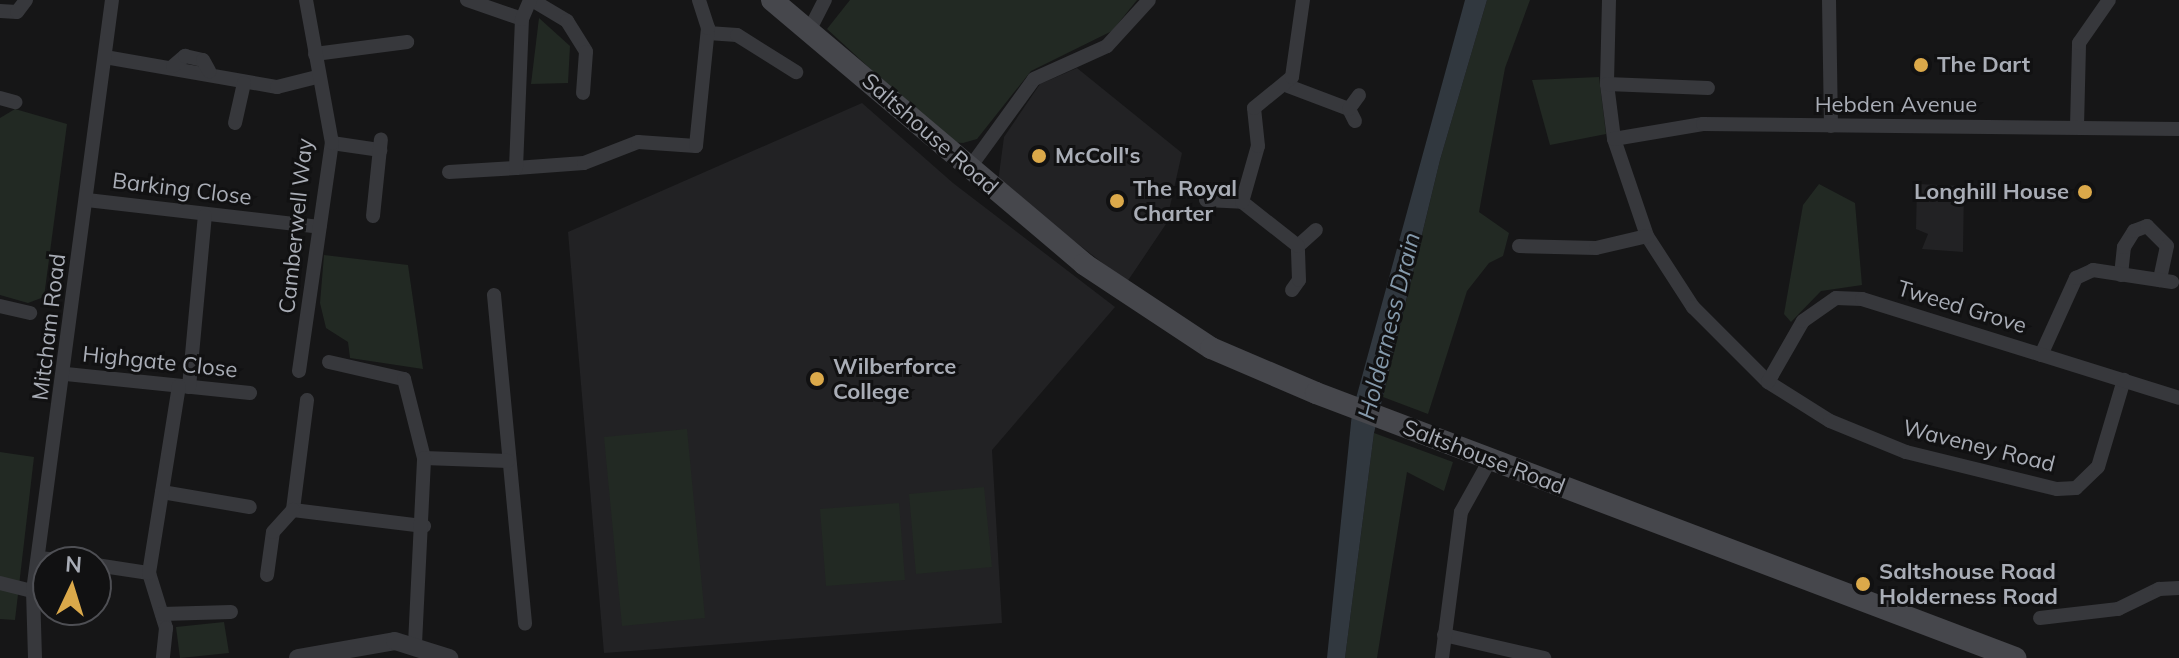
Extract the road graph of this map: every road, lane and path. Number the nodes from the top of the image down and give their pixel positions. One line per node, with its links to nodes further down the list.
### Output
1 (26, 0): 14 (street)
2 (112, 0): 20 (street, Mitcham Road)
3 (306, 0): 19 (street, Camberwell Way)
4 (467, 0): 15 (street)
5 (531, 0): 15 (street); 27 (street)
6 (699, 0): 17 (street)
7 (772, 0): 16 (main road, Saltshouse Road)
8 (824, 0): 16 (street)
9 (1149, 0): 38 (street)
10 (1303, 0): 25 (street)
11 (1609, 0): 24 (street, Waveney Road)
12 (1829, 0): 32 (street)
13 (2109, 0): 33 (street)
14 (0, 11)
15 (522, 19): 37 (street)
16 (809, 31): 38 (main road, Saltshouse Road)
17 (708, 33): 21 (street); 37 (street)
18 (407, 42): 19 (street)
19 (315, 54): 22 (street, Camberwell Way)
20 (105, 57): 23 (street); 40 (street, Mitcham Road)
21 (796, 72)
22 (317, 77): 23 (street); 36 (street, Camberwell Way)
23 (244, 83): 31 (street)
24 (1607, 84): 26 (street); 35 (street, Waveney Road)
25 (1288, 86): 28 (street); 42 (street)
26 (1708, 88)
27 (583, 93)
28 (1359, 95)
29 (0, 98): 30 (street)
30 (15, 102)
31 (235, 123)
32 (1831, 126): 33 (street, Hebden Avenue); 35 (street, Hebden Avenue)
33 (2077, 127): 34 (street, Hebden Avenue)
34 (2179, 129)
35 (1614, 139): 47 (street, Waveney Road)
36 (332, 143): 44 (street); 45 (street, Camberwell Way)
37 (516, 168): 39 (street)
38 (968, 170): 66 (main road, Saltshouse Road)
39 (449, 172)
40 (87, 200): 43 (street, Barking Close); 58 (street, Mitcham Road)
41 (1206, 200): 42 (street)
42 (1242, 202): 48 (street)
43 (205, 216): 45 (street, Barking Close); 61 (street)
44 (373, 216)
45 (319, 227): 57 (street, Camberwell Way)
46 (1316, 230): 48 (street)
47 (1647, 236): 49 (street); 60 (street, Waveney Road)
48 (1298, 246): 51 (street)
49 (1519, 246)
50 (2121, 275): 50 (street); 55 (street)
51 (1292, 290)
52 (494, 295): 67 (street)
53 (0, 306): 54 (street)
54 (30, 313)
55 (2041, 355): 59 (street, Tweed Grove); 60 (street, Tweed Grove)
56 (329, 362): 65 (street)
57 (299, 371)
58 (66, 374): 61 (street, Highgate Close); 72 (street, Mitcham Road)
59 (2124, 380): 60 (street, Waveney Road); 63 (street, Tweed Grove)
60 (1768, 382)
61 (184, 387): 62 (street, Highgate Close); 68 (street)
62 (250, 393)
63 (2179, 398)
64 (307, 400): 70 (street)
65 (424, 458): 67 (street); 71 (street)
66 (1490, 460): 84 (street); 93 (main road, Saltshouse Road)
67 (508, 461): 82 (street)
68 (162, 492): 69 (street); 74 (street)
69 (250, 507)
70 (293, 510): 71 (street); 75 (street)
71 (424, 526): 85 (street)
72 (42, 546)
73 (112, 567): 74 (street)
74 (149, 573): 80 (street)
75 (267, 575)
76 (0, 583): 78 (street)
77 (2179, 588): 81 (street)
78 (32, 591)
79 (231, 612): 80 (street)
80 (162, 614): 88 (street)
81 (2049, 621)
82 (525, 624)
83 (34, 626): 87 (street, Mitcham Road)
84 (1444, 635): 91 (street); 92 (street)
85 (415, 644): 86 (street); 90 (street)
86 (342, 653): 89 (street)
87 (35, 658)
88 (163, 658)
89 (298, 658)
90 (449, 658)
91 (1442, 658)
92 (1544, 658)
93 (2015, 658)

